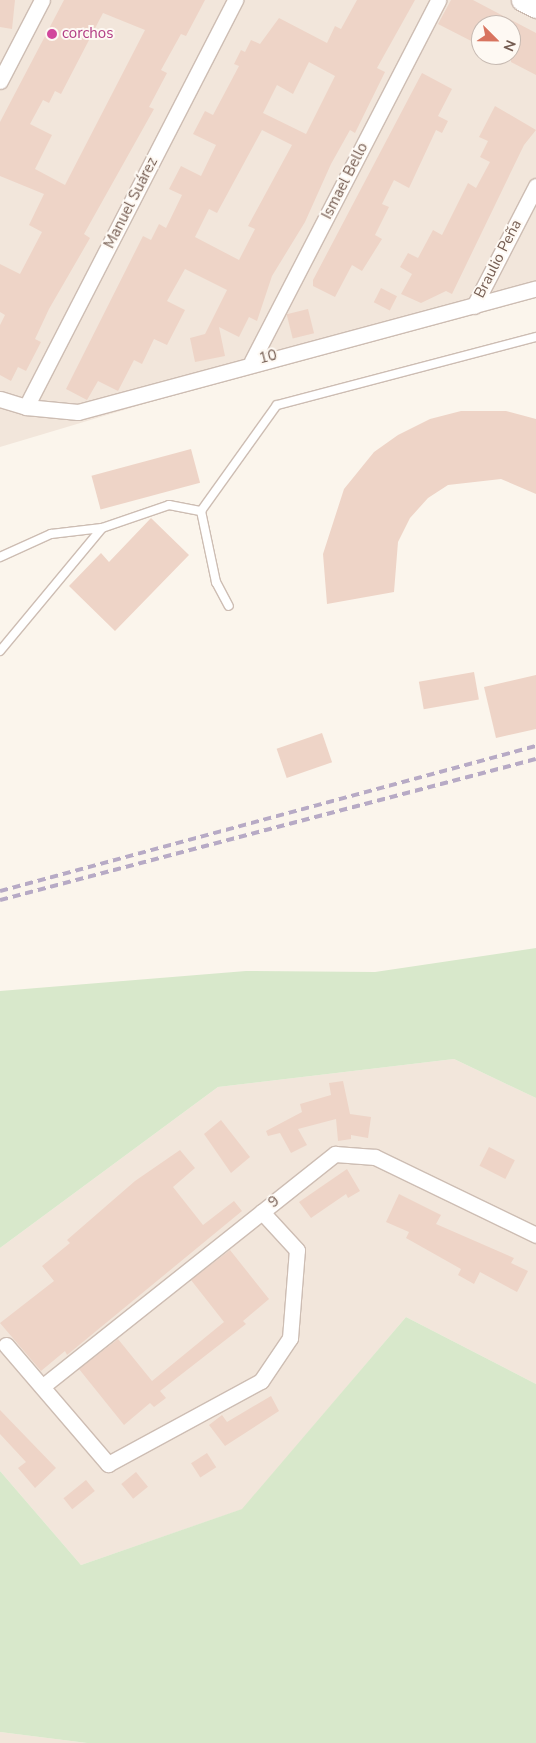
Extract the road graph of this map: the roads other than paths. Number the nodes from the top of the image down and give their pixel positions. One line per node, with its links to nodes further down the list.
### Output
1 (42, 0): 6 (street)
2 (236, 0): 13 (street, Manuel Suárez)
3 (438, 0): 11 (street, Ismael Bello)
4 (522, 0): 5 (street)
5 (536, 7)
6 (0, 81)
7 (536, 186): 9 (street, Braulio Peña)
8 (536, 288): 9 (street, 10)
9 (474, 306): 11 (street, 10)
10 (536, 337): 14 (lane)
11 (252, 361): 13 (street, 10)
12 (0, 399): 13 (street, 10)
13 (26, 407)
14 (201, 511): 15 (lane); 17 (lane)
15 (102, 528): 16 (lane); 18 (lane)
16 (0, 557)
17 (229, 606)
18 (0, 651)
19 (262, 1212): 20 (street, 9); 22 (street, 9); 22 (street)
20 (536, 1235)
21 (6, 1345): 22 (street)
22 (43, 1386)

